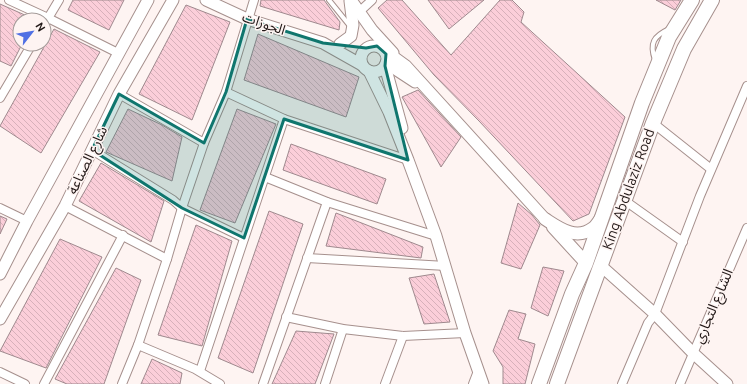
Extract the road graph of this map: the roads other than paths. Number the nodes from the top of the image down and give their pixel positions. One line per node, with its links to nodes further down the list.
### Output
1 (9, 0): 12 (street)
2 (59, 0): 13 (street)
3 (148, 0): 24 (street, شارع الصناعة)
4 (173, 0): 31 (street, شارع الصناعة)
5 (206, 0): 15 (street, الجوزات)
6 (254, 0): 15 (street)
7 (329, 0): 17 (lane)
8 (350, 0): 14 (street); 17 (street)
9 (372, 0): 14 (street)
10 (692, 0): 45 (highway, King Abdulaziz Road)
11 (712, 0): 34 (highway, King Abdulaziz Road)
12 (30, 12)
13 (52, 12)
14 (359, 12): 18 (street)
15 (247, 19): 19 (street, الجوزات); 30 (street)
16 (52, 24): 24 (street)
17 (352, 30): 20 (street)
18 (372, 30): 22 (street); 26 (street)
19 (323, 43): 20 (street); 27 (street)
20 (340, 44): 21 (street)
21 (366, 48): 22 (street); 27 (street)
22 (383, 49): 25 (street); 26 (street)
23 (27, 52): 32 (street)
24 (118, 53): 47 (street, شارع الصناعة)
25 (386, 65): 27 (street); 29 (street); 37 (street)
26 (406, 66): 29 (street)
27 (366, 68): 37 (street)
28 (747, 86): 38 (street)
29 (429, 91): 46 (street)
30 (226, 92): 33 (street); 35 (street)
31 (119, 94): 35 (street); 36 (street, شارع الصناعة)
32 (0, 98)
33 (284, 119): 37 (street); 39 (street)
34 (652, 123): 38 (street); 40 (highway, King Abdulaziz Road)
35 (204, 143): 44 (street)
36 (92, 150): 42 (street, شارع الصناعة); 44 (street)
37 (408, 160): 50 (street)
38 (712, 169): 52 (street)
39 (265, 177): 41 (street); 51 (street)
40 (624, 200): 52 (street); 56 (highway, King Abdulaziz Road)
41 (327, 202): 50 (street); 54 (street)
42 (65, 206): 49 (street); 61 (street, شارع الصناعة)
43 (0, 208): 47 (street)
44 (182, 208): 51 (street); 53 (street)
45 (602, 217): 46 (main road); 55 (highway, King Abdulaziz Road)
46 (545, 219): 55 (main road)
47 (27, 221): 58 (street, شارع الصناعة)
48 (747, 228): 66 (street, الشارع التجاري)
49 (123, 236): 53 (street); 71 (street)
50 (436, 236): 57 (street)
51 (244, 238): 67 (street)
52 (683, 242): 59 (street)
53 (167, 258): 65 (street)
54 (307, 258): 57 (street); 60 (street)
55 (586, 263): 79 (highway, King Abdulaziz Road)
56 (600, 265): 59 (street); 80 (highway, King Abdulaziz Road)
57 (446, 266): 63 (street)
58 (0, 274)
59 (655, 314): 66 (street); 81 (street)
60 (286, 317): 62 (street); 74 (street)
61 (0, 319)
62 (342, 329): 64 (street); 75 (street)
63 (465, 333): 64 (street); 68 (street)
64 (403, 336): 76 (street)
65 (138, 345): 67 (street); 72 (street)
66 (693, 353): 82 (street, الشارع التجاري); 83 (street)
67 (200, 371): 73 (street)
68 (478, 371): 77 (street); 78 (street)
69 (0, 372): 70 (street)
70 (25, 384)
71 (44, 384)
72 (122, 384)
73 (220, 384)
74 (263, 384)
75 (325, 384)
76 (385, 384)
77 (473, 384)
78 (483, 384)
79 (540, 384)
80 (557, 384)
81 (622, 384)
82 (680, 384)
83 (727, 384)

